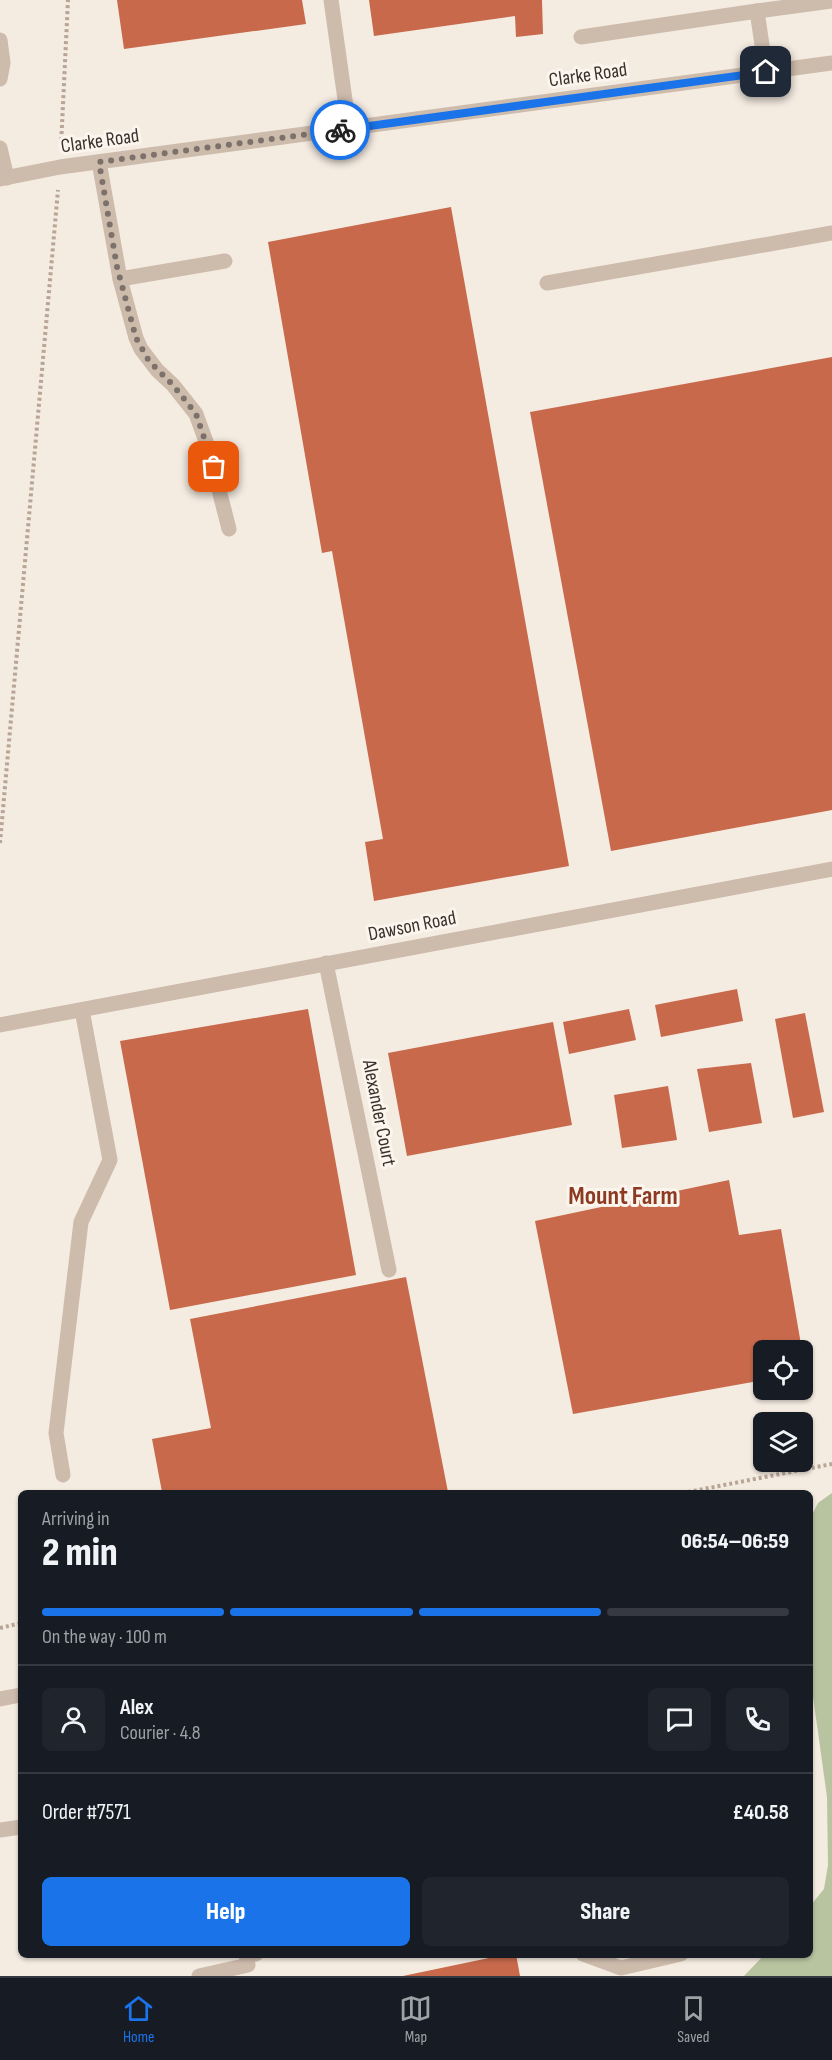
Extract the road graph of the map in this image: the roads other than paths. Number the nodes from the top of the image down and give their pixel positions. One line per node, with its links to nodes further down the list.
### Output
1 (331, 0): 9 (street)
2 (832, 1): 3 (street)
3 (757, 12): 4 (street); 7 (street)
4 (581, 37)
5 (0, 40): 8 (street)
6 (832, 63): 7 (street, Clarke Road)
7 (766, 72): 9 (street, Clarke Road)
8 (0, 79)
9 (349, 128): 11 (street, Clarke Road)
10 (0, 148): 12 (street)
11 (99, 162): 12 (street, Clarke Road); 15 (street)
12 (4, 179)
13 (832, 233): 16 (street)
14 (225, 261): 15 (street)
15 (120, 279): 17 (street)
16 (548, 283)
17 (229, 529)
18 (832, 869): 19 (street, Dawson Road)
19 (326, 963): 20 (street, Dawson Road); 22 (street, Alexander Court)
20 (82, 1010): 21 (street, Dawson Road); 23 (street)
21 (0, 1025)
22 (389, 1270)
23 (63, 1475)
24 (18, 1696): 25 (street)
25 (0, 1699)
26 (18, 1827): 27 (street)
27 (0, 1830)
28 (594, 1958): 29 (street)
29 (664, 1958)
30 (249, 1961): 31 (street)
31 (199, 1976)

